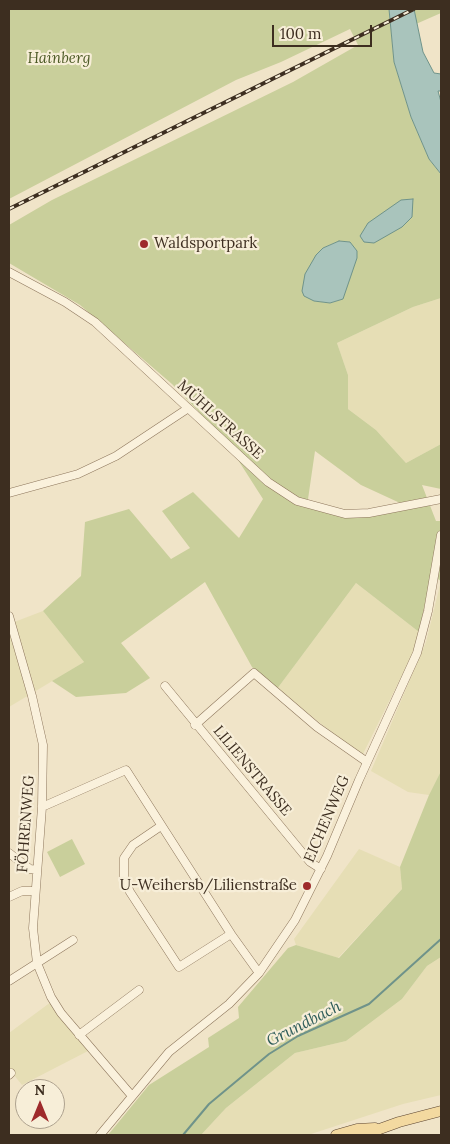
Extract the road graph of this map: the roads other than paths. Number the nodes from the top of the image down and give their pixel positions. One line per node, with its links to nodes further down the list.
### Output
1 (9, 272): 2 (street, MÜHLSTRASSE)
2 (187, 409): 3 (street); 4 (street, MÜHLSTRASSE)
3 (9, 493)
4 (441, 501)
5 (441, 534): 9 (street, EICHENWEG)
6 (9, 616): 10 (street, FÖHRENWEG)
7 (165, 686): 8 (street, LILIENSTRASSE)
8 (195, 725): 9 (street); 13 (street, LILIENSTRASSE)
9 (366, 762): 13 (street, EICHENWEG)
10 (42, 807): 11 (street); 14 (street, FÖHRENWEG)
11 (161, 826): 17 (street); 17 (street)
12 (9, 853): 14 (street)
13 (321, 869): 20 (street, EICHENWEG)
14 (37, 870): 15 (street, FÖHRENWEG)
15 (35, 891): 16 (street); 19 (street, FÖHRENWEG)
16 (9, 896)
17 (231, 934): 20 (street)
18 (73, 940): 19 (street)
19 (37, 963): 21 (street); 23 (street, FÖHRENWEG)
20 (259, 973): 24 (street, EICHENWEG)
21 (9, 981)
22 (138, 990): 23 (street)
23 (79, 1035): 24 (street, FÖHRENWEG)
24 (132, 1096): 27 (street, EICHENWEG)
25 (441, 1111): 26 (main road)
26 (378, 1128): 28 (main road); 29 (main road)
27 (100, 1135)
28 (336, 1135)
29 (363, 1135)

